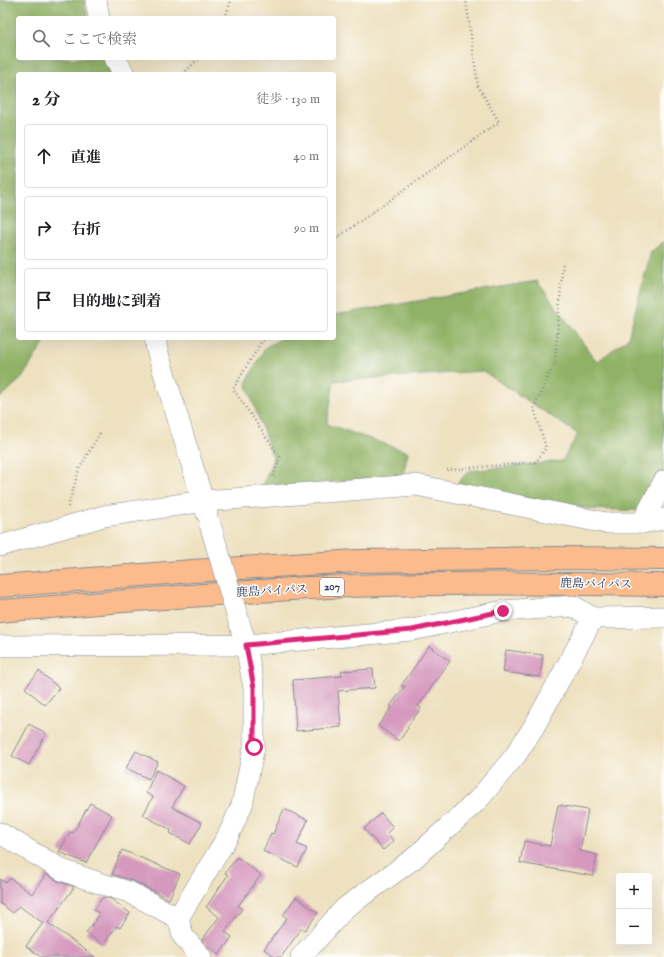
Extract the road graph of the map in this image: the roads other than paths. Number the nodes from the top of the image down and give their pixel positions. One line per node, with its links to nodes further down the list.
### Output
1 (96, 0): 2 (street)
2 (98, 16)
3 (116, 60): 4 (street)
4 (123, 72)
5 (155, 340): 7 (street)
6 (664, 481): 9 (street)
7 (204, 501): 9 (street); 10 (street); 17 (street, bridge)
8 (664, 519): 9 (street)
9 (642, 522)
10 (0, 546)
11 (664, 559): 13 (highway, 鹿島バイパス / 207)
12 (664, 584): 14 (highway, 鹿島バイパス / 207)
13 (0, 586)
14 (0, 612)
15 (664, 617): 16 (street)
16 (593, 618): 17 (street); 22 (street)
17 (244, 638): 18 (street); 20 (street)
18 (0, 646)
19 (0, 833): 20 (street)
20 (178, 918): 21 (street)
21 (201, 957)
22 (301, 957)

